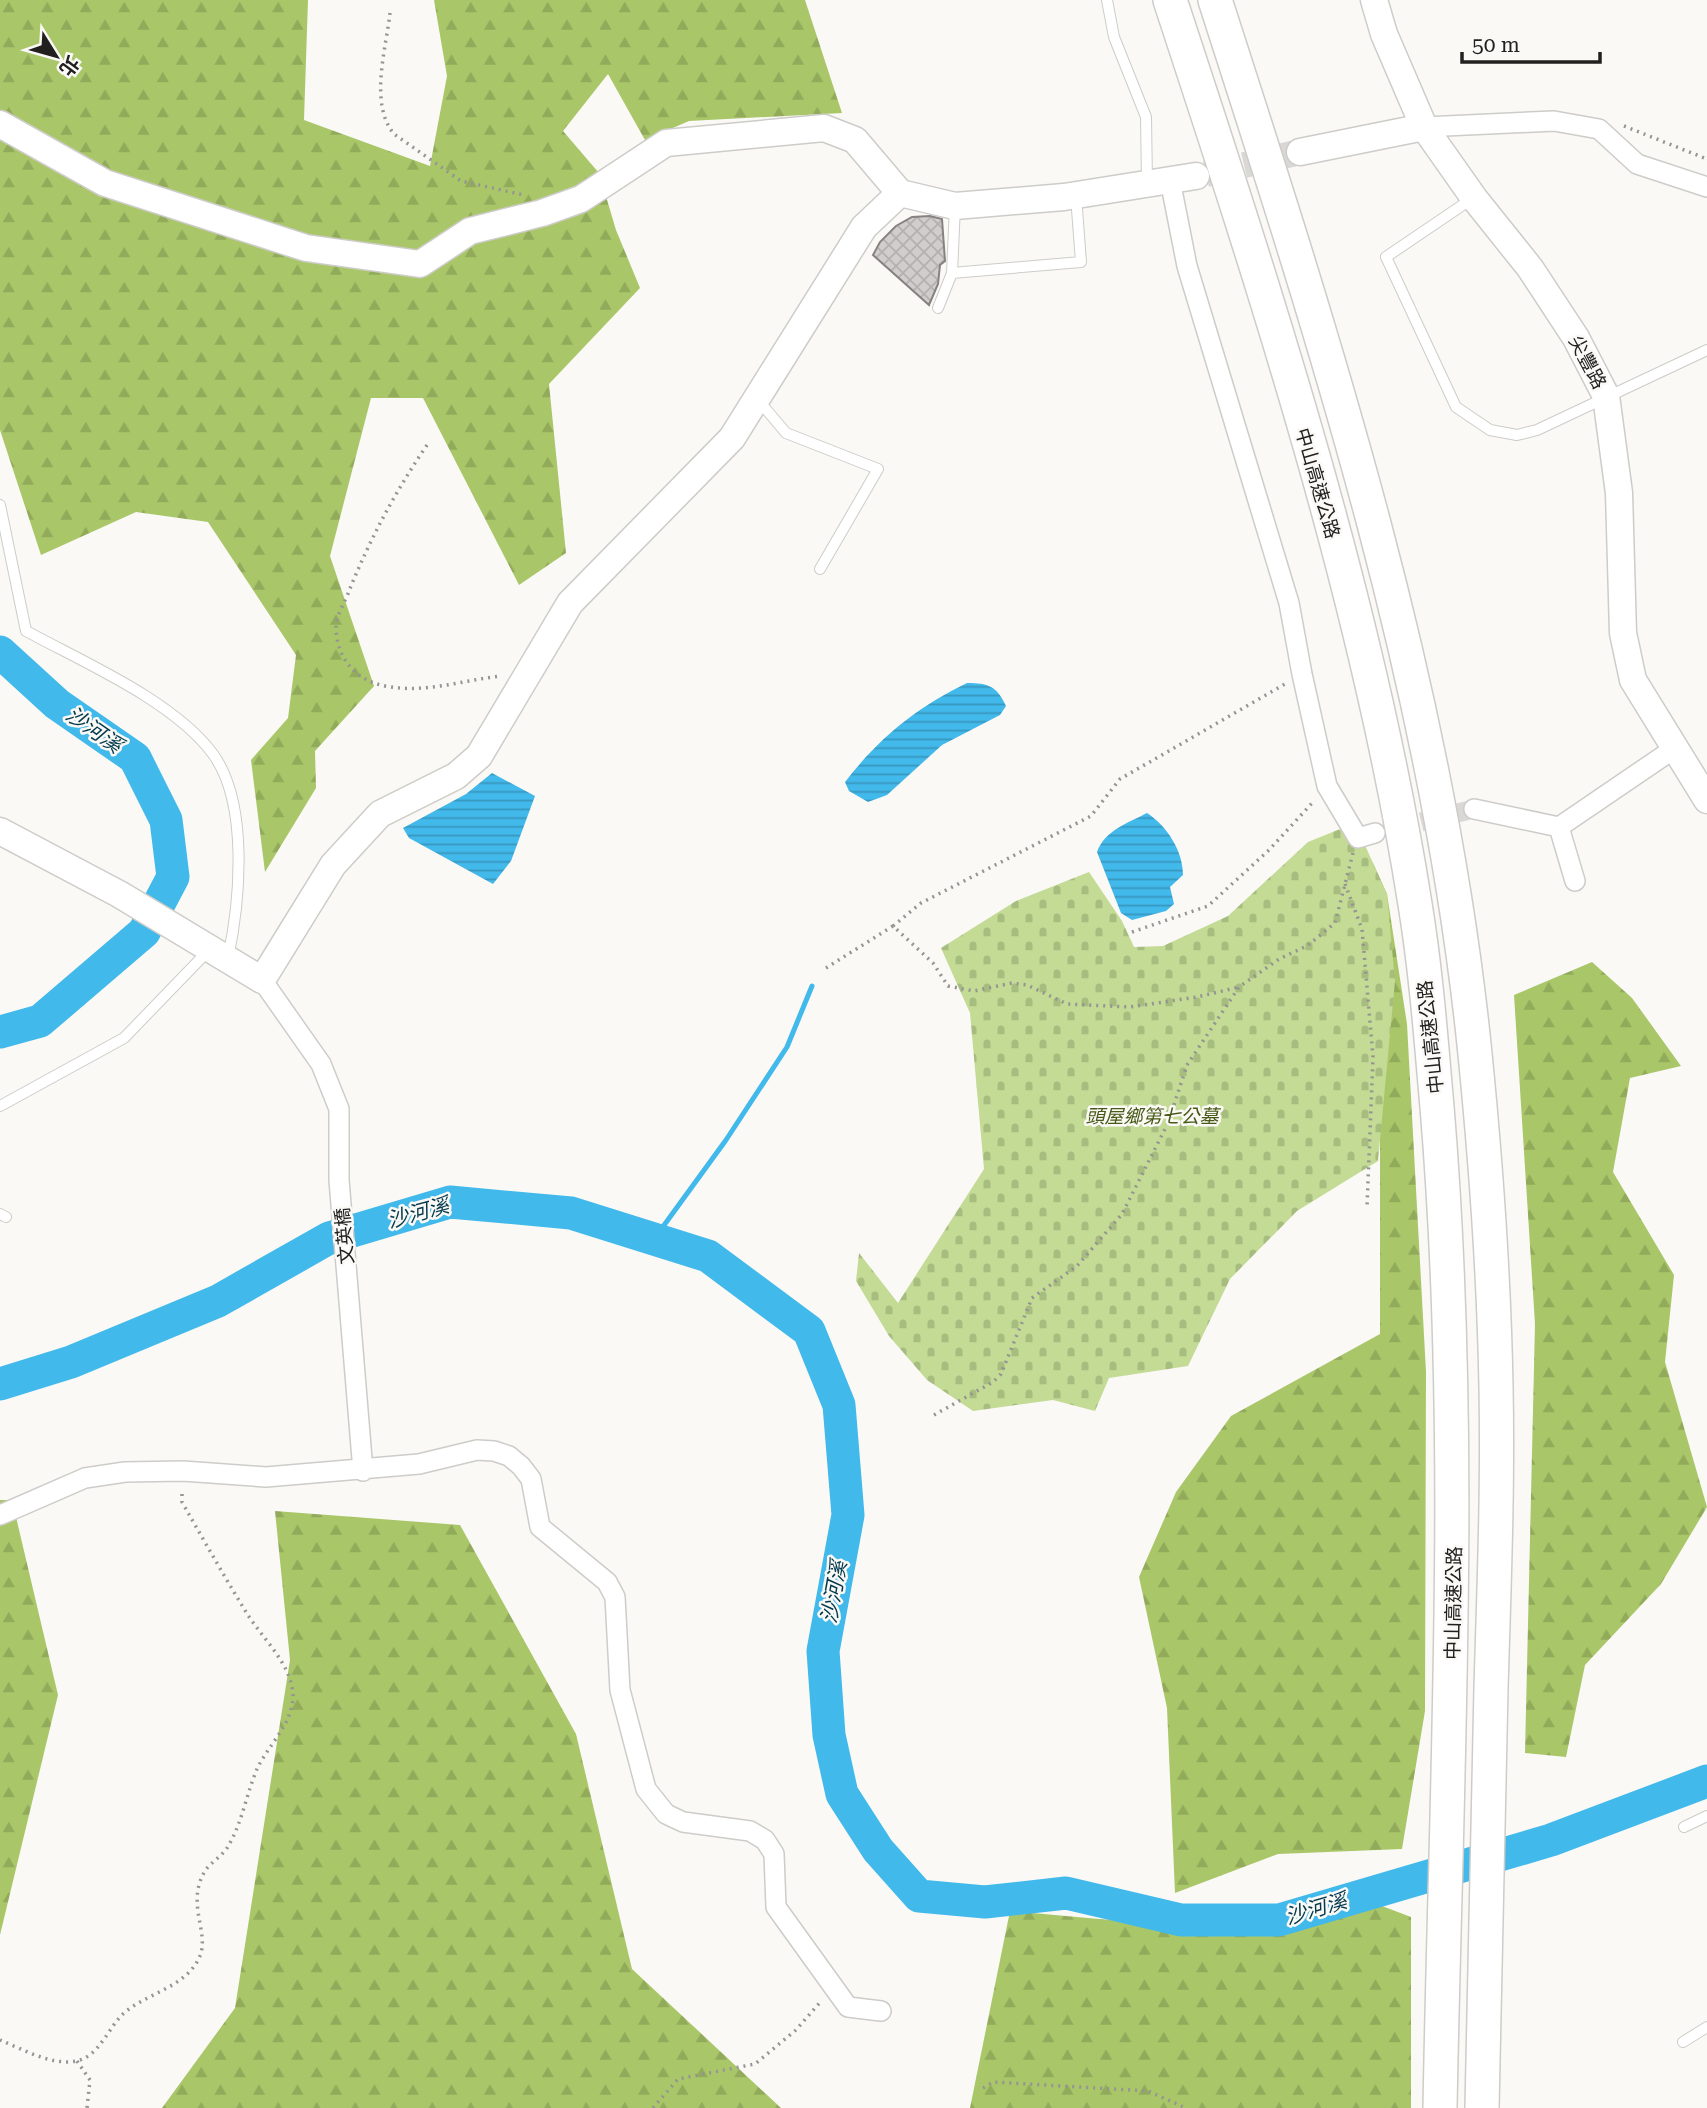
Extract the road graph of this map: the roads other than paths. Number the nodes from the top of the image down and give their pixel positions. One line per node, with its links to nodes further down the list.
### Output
1 (1107, 0): 9 (lane)
2 (1170, 0): 39 (highway, 中山高速公路)
3 (1215, 0): 40 (highway, 中山高速公路)
4 (1374, 0): 6 (street, 尖豐路)
5 (0, 124): 11 (street)
6 (1424, 127): 7 (street); 10 (street); 13 (street, 尖豐路)
7 (1300, 152)
8 (1196, 176): 9 (street)
9 (1158, 182): 12 (street); 27 (street)
10 (1707, 187)
11 (900, 194): 14 (street); 19 (street)
12 (1076, 195): 14 (street); 15 (lane)
13 (1474, 198): 18 (street, 尖豐路); 18 (lane)
14 (955, 206): 15 (lane)
15 (952, 273): 16 (lane)
16 (938, 308)
17 (1707, 350): 18 (lane)
18 (1606, 396): 22 (street, 尖豐路)
19 (758, 400): 21 (lane); 30 (street)
20 (0, 505): 29 (lane)
21 (820, 569)
22 (1675, 748): 23 (street, 尖豐路); 25 (street)
23 (1707, 800)
24 (1474, 809): 25 (street)
25 (1559, 827): 28 (street)
26 (0, 831): 29 (street)
27 (1366, 836)
28 (1576, 881)
29 (212, 951): 30 (street); 31 (lane)
30 (262, 980): 32 (street, 文英橋)
31 (0, 1106)
32 (363, 1471): 33 (street); 36 (street)
33 (0, 1515)
34 (1707, 1816): 35 (lane)
35 (1684, 1827)
36 (881, 2011)
37 (1707, 2027): 38 (lane)
38 (1683, 2042)
39 (1440, 2108)
40 (1482, 2108)

